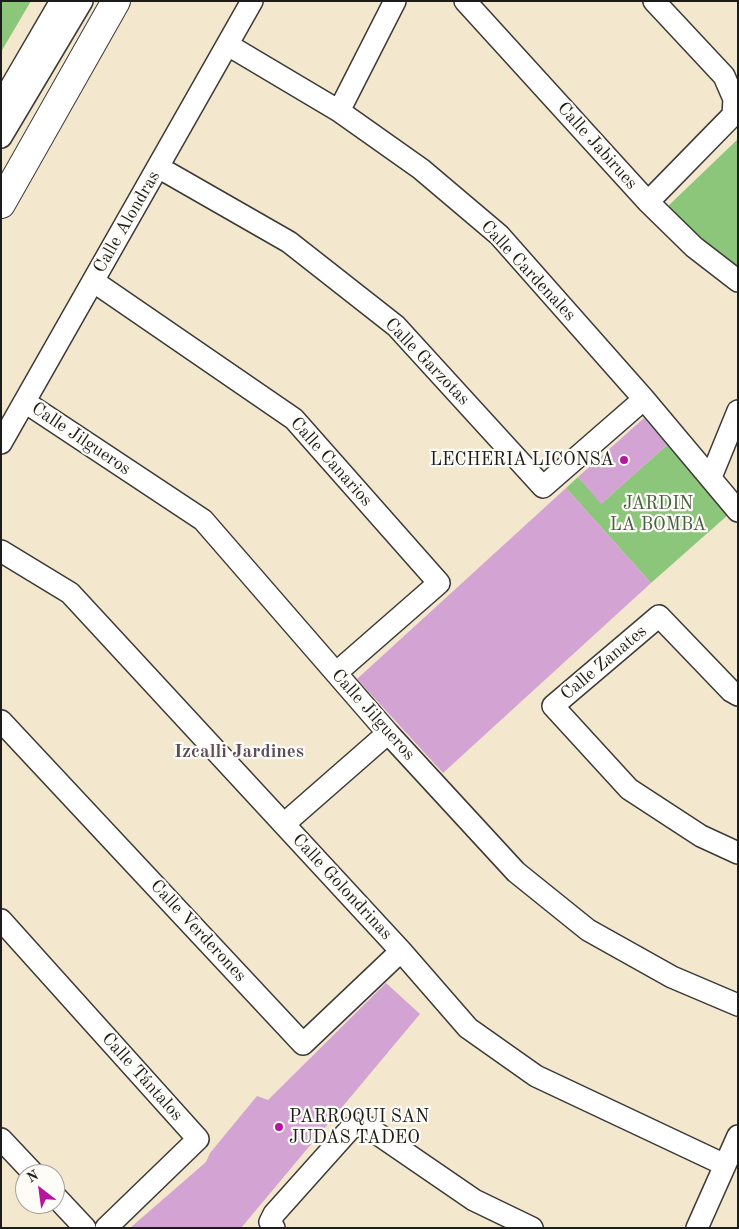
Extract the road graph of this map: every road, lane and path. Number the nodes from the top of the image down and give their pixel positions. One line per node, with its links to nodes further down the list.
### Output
1 (61, 1): 9 (street)
2 (82, 1): 11 (street)
3 (116, 1): 14 (main road)
4 (252, 1): 8 (street, Calle Alondras)
5 (395, 1): 10 (street)
6 (465, 1): 13 (street, Calle Jabirues)
7 (654, 1): 13 (street)
8 (228, 45): 10 (street, Calle Cardenales); 12 (street, Calle Alondras)
9 (1, 104)
10 (339, 111): 17 (street, Calle Cardenales)
11 (1, 137)
12 (158, 167): 16 (street, Calle Alondras); 17 (street, Calle Garzotas)
13 (648, 202): 15 (street, Calle Jabirues)
14 (1, 204)
15 (738, 280)
16 (94, 281): 18 (street, Calle Alondras); 24 (street, Calle Canarios)
17 (644, 399): 21 (street, Calle Cardenales)
18 (24, 402): 20 (street, Calle Alondras); 24 (street, Calle Jilgueros)
19 (738, 411): 21 (street)
20 (1, 443)
21 (711, 477): 22 (street, Calle Cardenales)
22 (738, 511)
23 (1, 551): 28 (street, Calle Golondrinas)
24 (336, 673): 27 (street, Calle Jilgueros)
25 (738, 695): 29 (street, Calle Zanates)
26 (1, 721): 31 (street, Calle Verderones)
27 (388, 733): 28 (street); 32 (street, Calle Jilgueros)
28 (284, 824): 31 (street, Calle Golondrinas)
29 (738, 853)
30 (1, 920): 39 (street, Calle Tántalos)
31 (401, 951): 36 (street, Calle Golondrinas)
32 (738, 1005)
33 (738, 1136): 36 (street)
34 (1, 1139): 35 (street)
35 (25, 1164)
36 (725, 1165): 42 (street)
37 (65, 1207): 38 (street)
38 (85, 1228)
39 (106, 1228)
40 (274, 1228): 41 (street)
41 (532, 1228)
42 (698, 1228)

